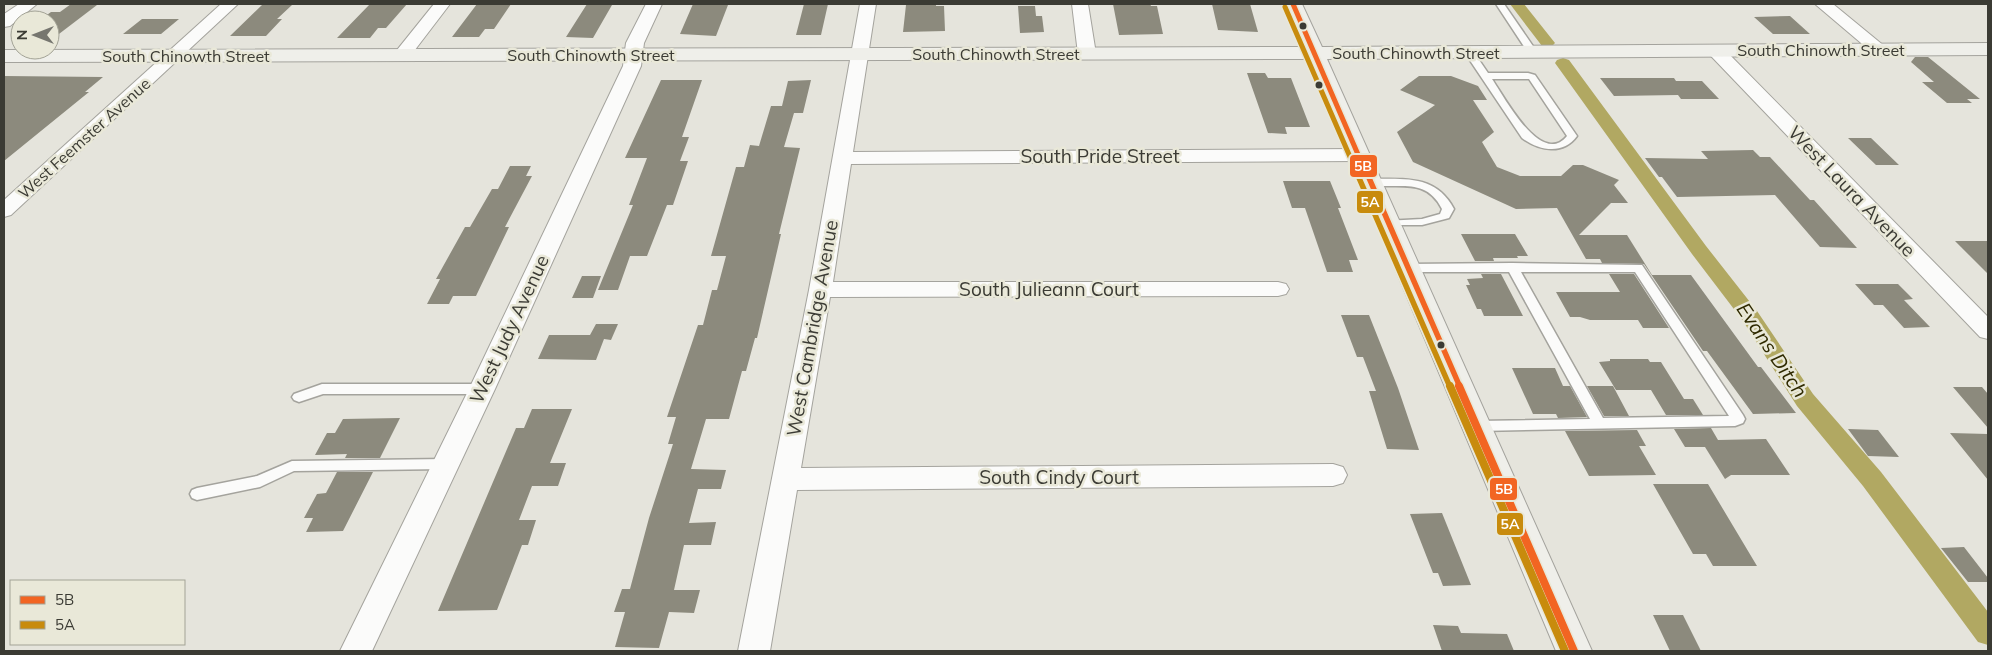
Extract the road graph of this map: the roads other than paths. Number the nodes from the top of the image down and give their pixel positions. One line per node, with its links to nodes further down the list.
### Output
1 (29, 4): 10 (street)
2 (230, 4): 22 (street, West Feemster Avenue)
3 (442, 4): 19 (street)
4 (654, 4): 20 (street, West Judy Avenue)
5 (868, 4): 17 (street, West Cambridge Avenue)
6 (1080, 4): 18 (street)
7 (1293, 4): 15 (street)
8 (1500, 4): 14 (lane)
9 (1824, 4): 11 (street)
10 (4, 22)
11 (1880, 50): 12 (street, South Chinowth Street); 13 (street, South Chinowth Street)
12 (1988, 50)
13 (1716, 51): 14 (street, South Chinowth Street); 33 (street, West Laura Avenue)
14 (1532, 52): 16 (street, South Chinowth Street)
15 (1315, 53): 16 (street, South Chinowth Street); 18 (street, South Chinowth Street); 24 (street)
16 (1470, 53): 23 (lane)
17 (860, 54): 18 (street, South Chinowth Street); 20 (street, South Chinowth Street); 25 (street, West Cambridge Avenue)
18 (1087, 54)
19 (402, 55): 20 (street, South Chinowth Street); 22 (street, South Chinowth Street)
20 (634, 55): 34 (street, West Judy Avenue)
21 (4, 56): 22 (street, South Chinowth Street)
22 (174, 56): 27 (street, West Feemster Avenue)
23 (1486, 76): 23 (lane)
24 (1359, 155): 25 (street, South Pride Street); 26 (street)
25 (842, 158): 32 (street, West Cambridge Avenue)
26 (1371, 182): 28 (street); 28 (lane)
27 (4, 211)
28 (1390, 223): 30 (street)
29 (1512, 267): 30 (lane); 36 (lane); 36 (lane)
30 (1408, 268): 37 (street)
31 (1278, 289): 32 (street, South Julieann Court)
32 (820, 290): 40 (street, West Cambridge Avenue)
33 (1988, 331)
34 (482, 389): 35 (lane); 38 (street, West Judy Avenue)
35 (300, 397)
36 (1599, 423): 37 (lane)
37 (1478, 426): 44 (street)
38 (446, 464): 41 (lane); 42 (street, West Judy Avenue)
39 (1333, 476): 40 (street, South Cindy Court)
40 (786, 479): 43 (street, West Cambridge Avenue)
41 (197, 494)
42 (356, 651)
43 (754, 651)
44 (1574, 651)

